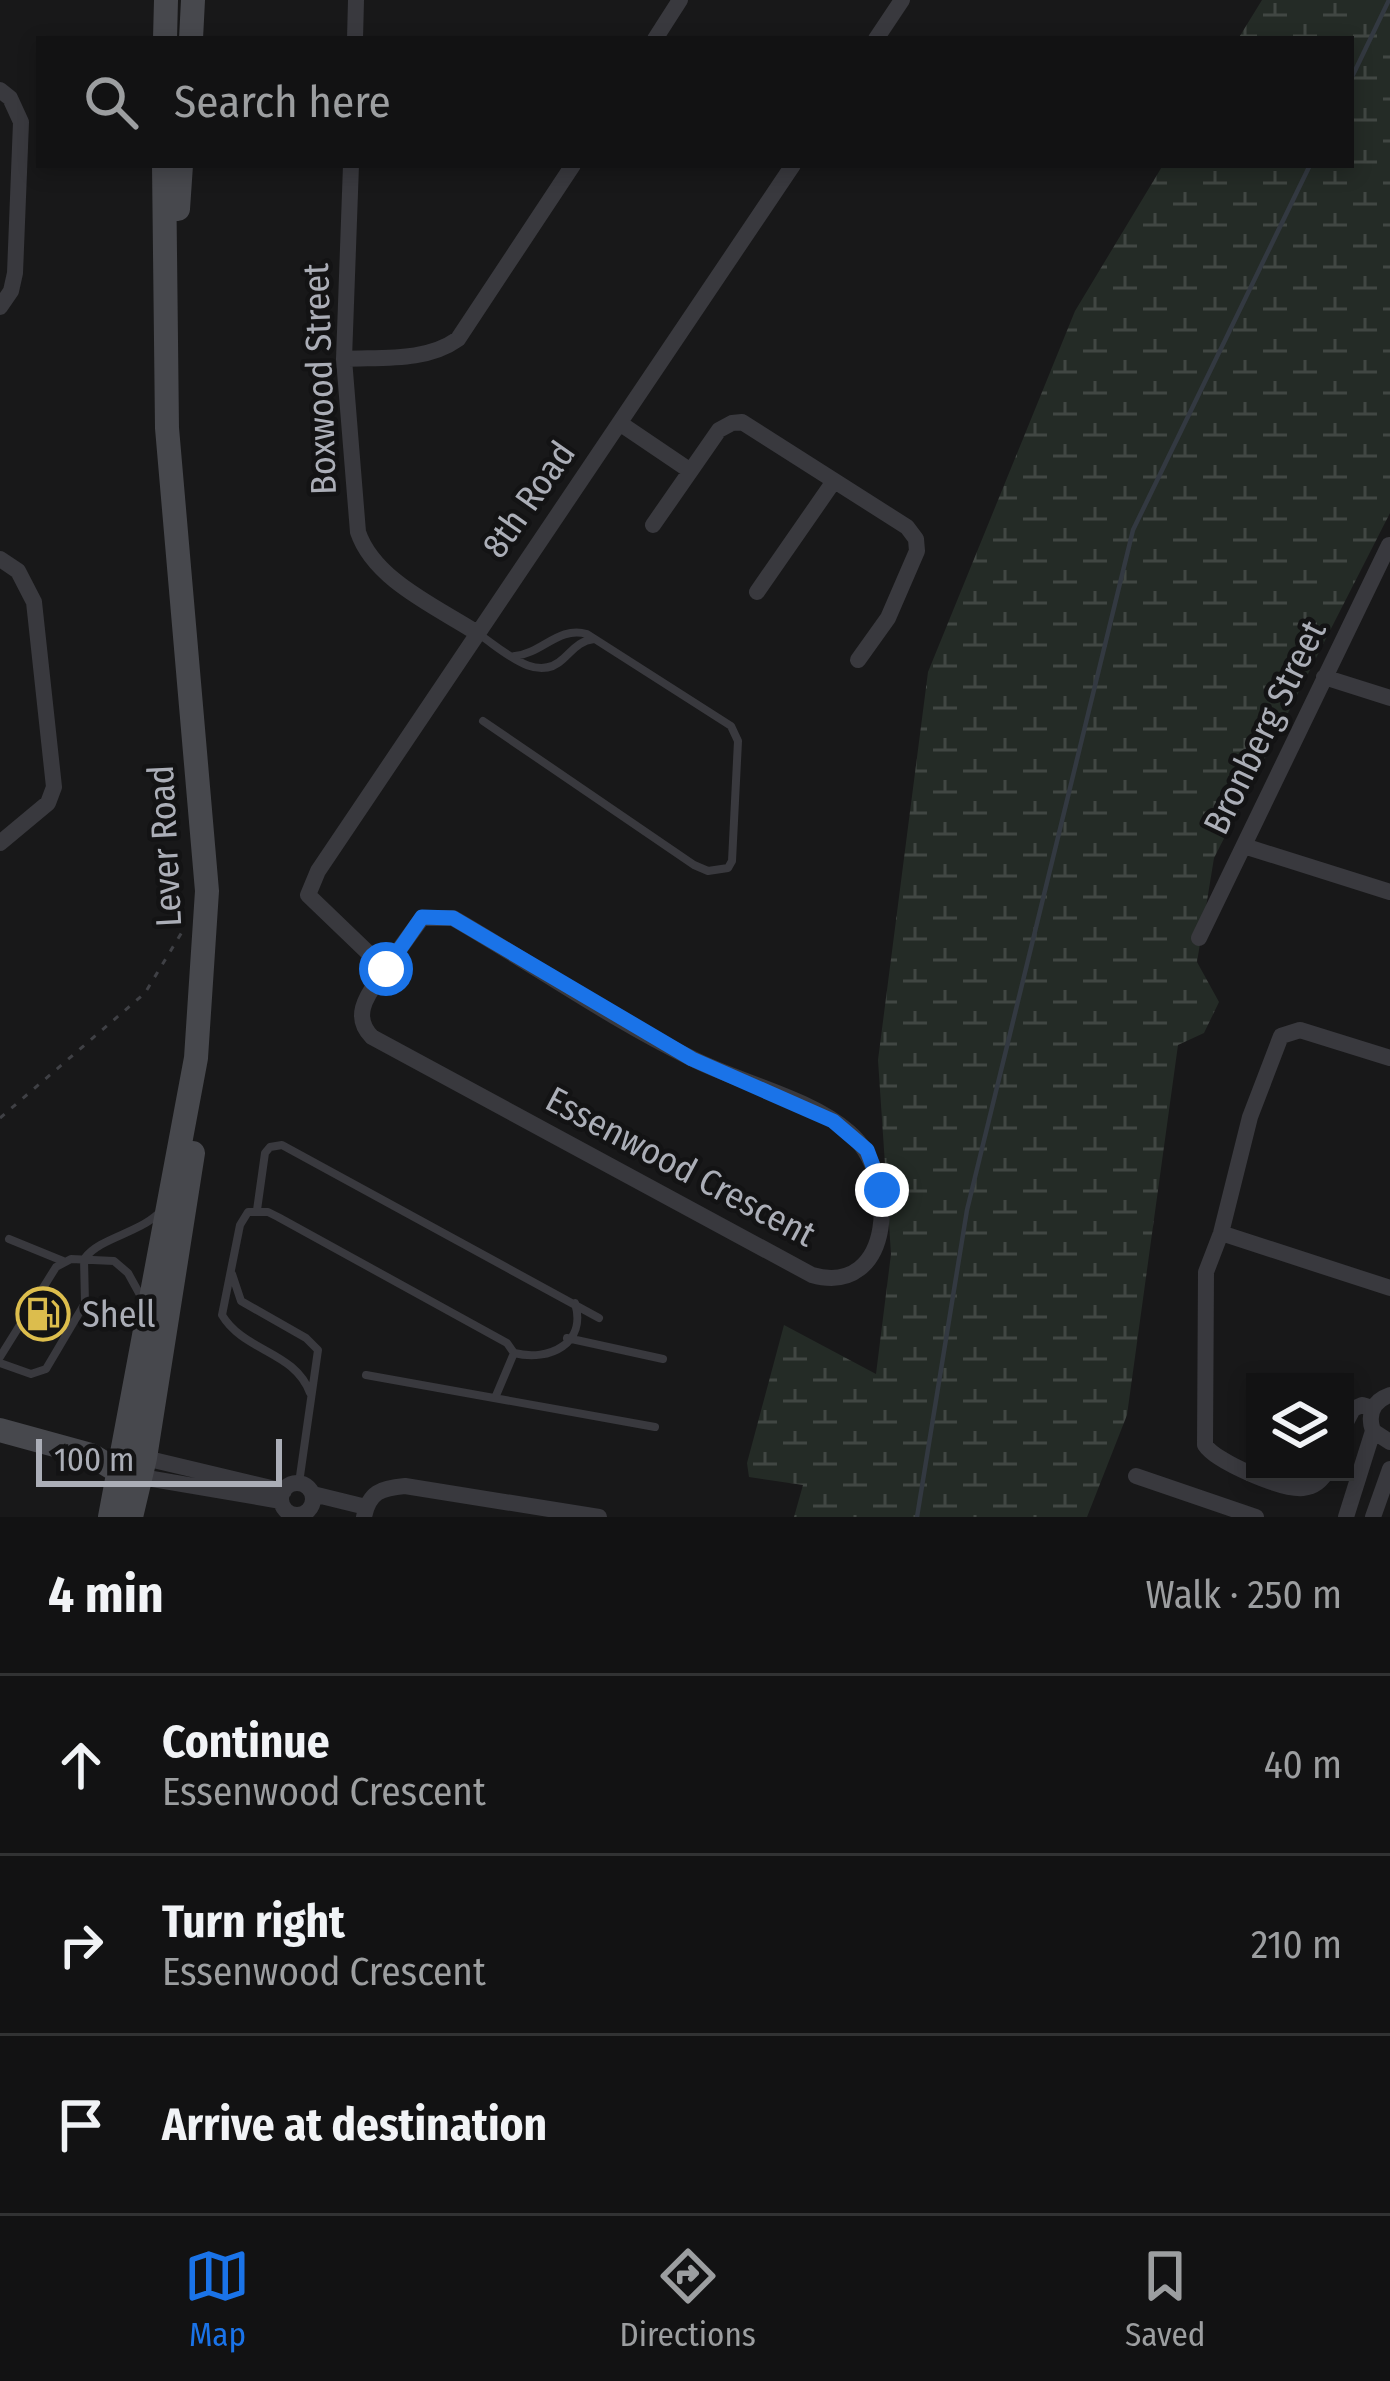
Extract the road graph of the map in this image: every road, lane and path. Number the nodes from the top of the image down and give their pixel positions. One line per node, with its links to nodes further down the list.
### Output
1 (166, 0): 6 (main road)
2 (194, 0): 7 (main road)
3 (356, 0): 8 (street)
4 (680, 0): 9 (street)
5 (902, 0): 10 (street)
6 (165, 36)
7 (190, 36)
8 (355, 36)
9 (657, 36)
10 (878, 36)
11 (0, 90): 17 (street)
12 (164, 168): 41 (main road, Lever Road)
13 (181, 168): 66 (main road, Lever Road)
14 (350, 168): 18 (street, Boxwood Street)
15 (571, 168): 18 (street)
16 (791, 168): 19 (street, 8th Road)
17 (0, 307)
18 (344, 359): 26 (street, Boxwood Street)
19 (620, 424): 20 (street); 26 (street, 8th Road)
20 (689, 470): 21 (street); 22 (street)
21 (834, 481): 25 (street); 29 (street)
22 (653, 525)
23 (1389, 545): 30 (street, Bronberg Street)
24 (0, 559): 33 (street)
25 (757, 592)
26 (477, 633): 28 (lane, Boxwood Street); 38 (street, 8th Road)
27 (596, 639): 28 (lane); 28 (lane); 32 (lane)
28 (515, 656)
29 (858, 660)
30 (1324, 677): 31 (street); 34 (street, Bronberg Street)
31 (1390, 698)
32 (483, 722)
33 (0, 843)
34 (1244, 846): 35 (street); 37 (street, Bronberg Street)
35 (1390, 892)
36 (182, 932): 40 (path)
37 (1199, 938)
38 (386, 969): 38 (street, Essenwood Crescent)
39 (1390, 1058): 43 (street)
40 (0, 1118)
41 (167, 1205): 45 (lane); 50 (main road, Lever Road)
42 (257, 1210): 47 (lane); 49 (lane); 53 (lane)
43 (1221, 1233): 48 (street); 68 (street)
44 (9, 1239): 46 (lane)
45 (84, 1259): 46 (lane); 50 (lane); 55 (lane)
46 (64, 1262): 55 (lane)
47 (231, 1269): 57 (lane); 57 (lane)
48 (1390, 1288)
49 (575, 1303): 51 (lane); 52 (lane)
50 (148, 1309): 66 (main road, Lever Road)
51 (599, 1318)
52 (567, 1338): 53 (lane); 54 (lane)
53 (514, 1353): 59 (lane)
54 (662, 1359)
55 (0, 1360)
56 (366, 1375): 59 (lane)
57 (310, 1393): 73 (lane)
58 (1390, 1395): 60 (street)
59 (495, 1398): 62 (lane)
60 (1372, 1408): 61 (street); 64 (street)
61 (1354, 1409)
62 (655, 1427)
63 (0, 1430): 66 (main road)
64 (1373, 1431): 65 (street); 72 (street)
65 (1390, 1442)
66 (132, 1465): 73 (street); 76 (main road, Lever Road); 77 (main road, Lever Road)
67 (1390, 1469): 74 (street)
68 (1246, 1470)
69 (1136, 1476): 80 (street)
70 (1276, 1481): 71 (street)
71 (1320, 1481)
72 (1354, 1493): 74 (street); 81 (street)
73 (297, 1496): 75 (street); 78 (street)
74 (1376, 1510)
75 (365, 1512): 79 (street)
76 (110, 1517)
77 (131, 1517)
78 (328, 1517)
79 (599, 1517)
80 (1256, 1517)
81 (1346, 1517)

